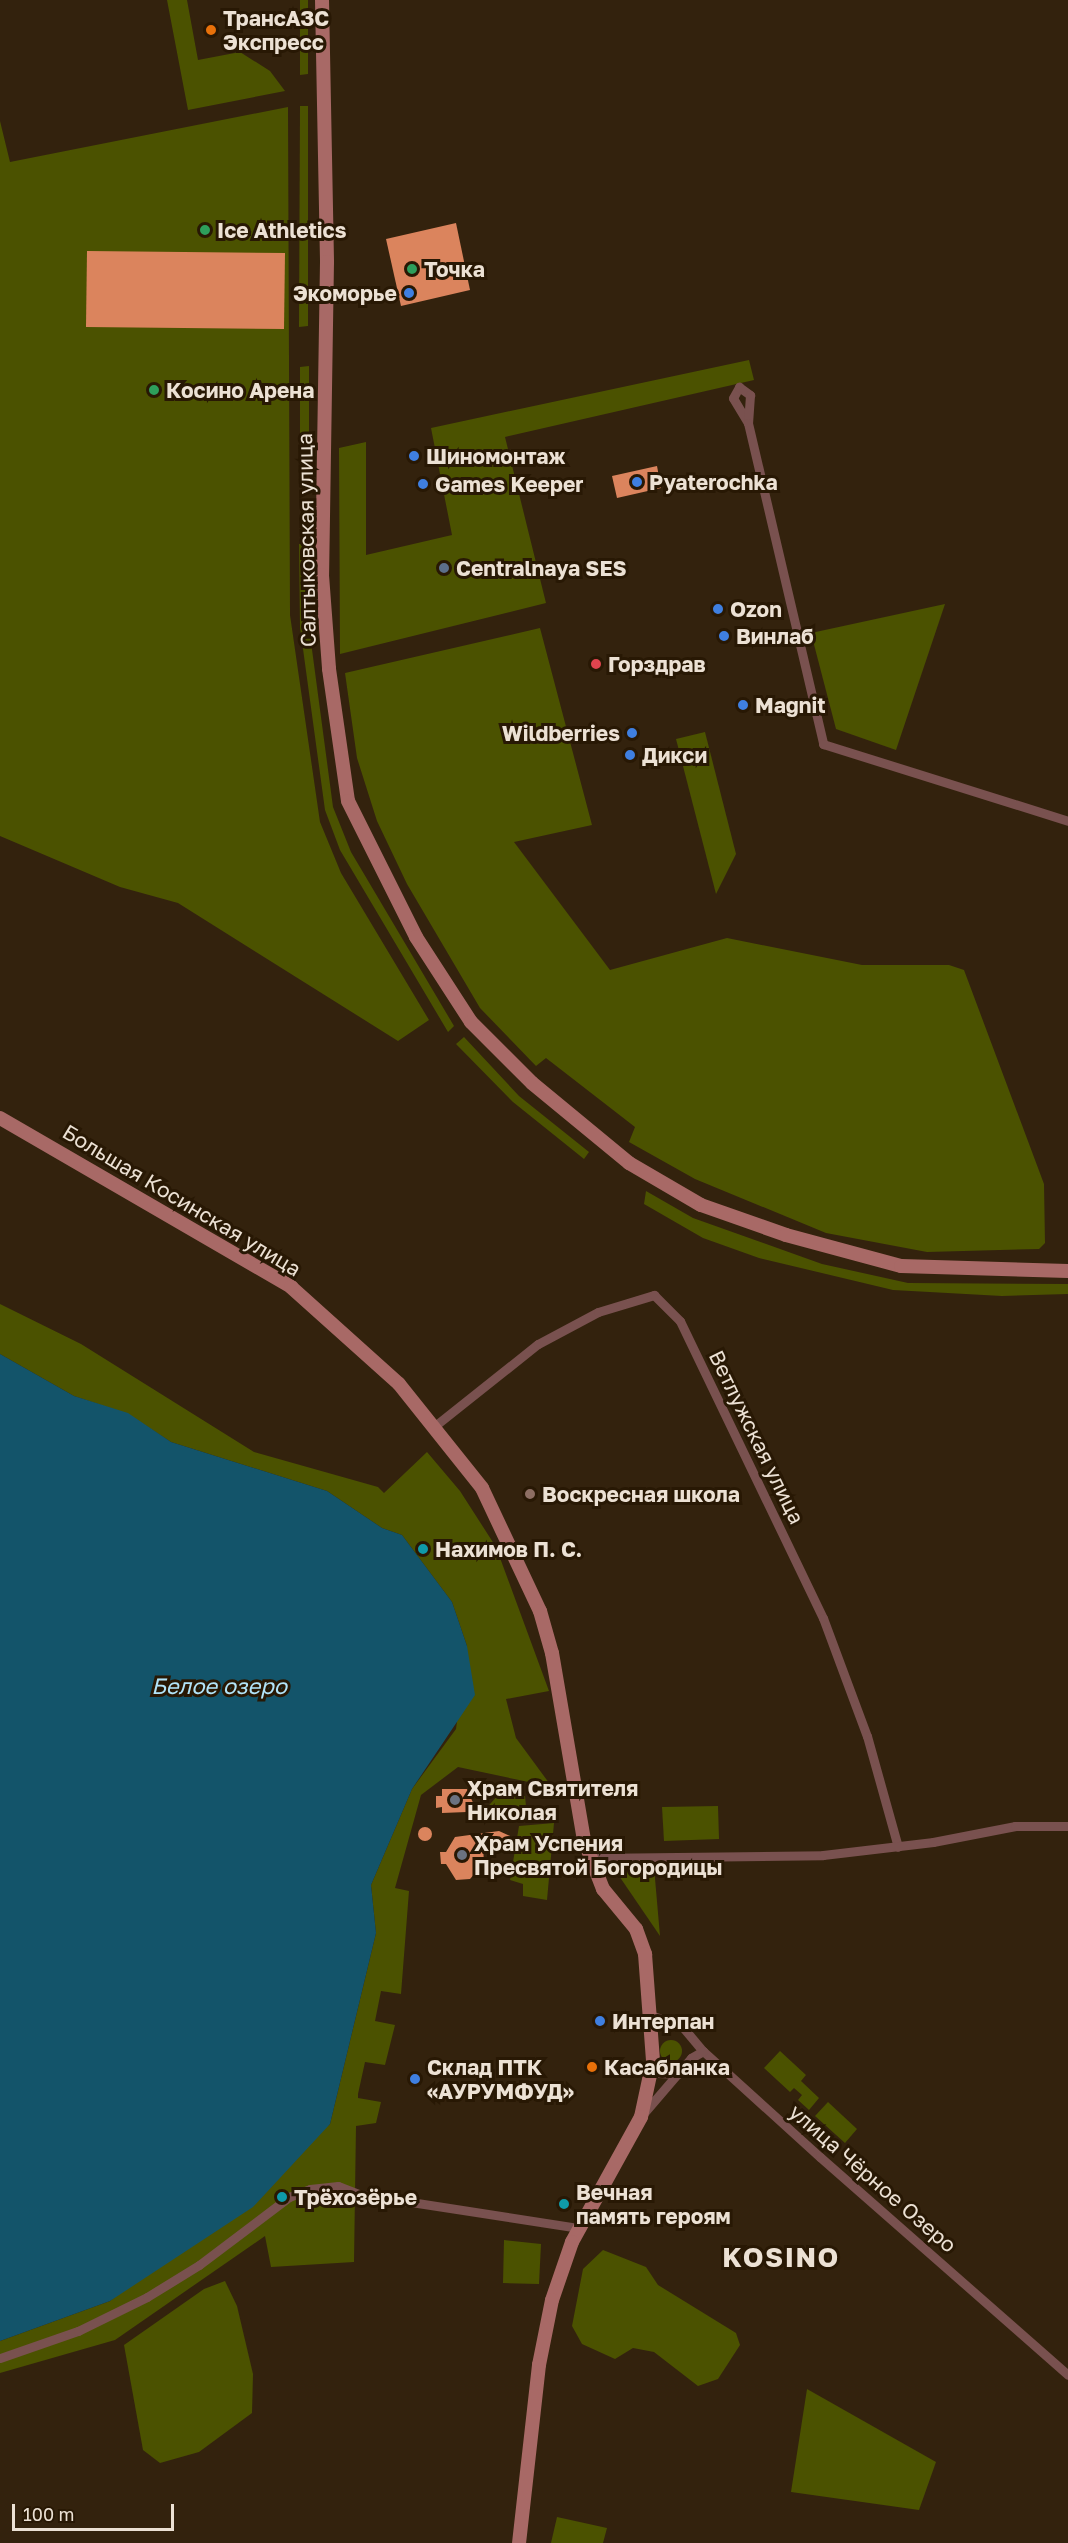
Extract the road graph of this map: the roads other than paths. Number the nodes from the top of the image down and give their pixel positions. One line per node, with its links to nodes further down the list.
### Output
1 (322, 0): 5 (street, Салтыковская улица)
2 (748, 423): 3 (street)
3 (1068, 821)
4 (0, 1118): 6 (street, Большая Косинская улица)
5 (1068, 1272)
6 (436, 1425): 8 (street, Ветлужская улица); 9 (street, Большая Косинская улица)
7 (1068, 1826): 8 (street)
8 (898, 1846): 9 (street)
9 (590, 1858): 10 (street, Большая Косинская улица)
10 (653, 2016): 11 (street, улица Чёрное Озеро); 12 (street, Большая Косинская улица)
11 (703, 2051): 13 (street); 17 (street, улица Чёрное Озеро)
12 (653, 2061): 13 (street); 14 (street, Большая Косинская улица)
13 (678, 2074): 14 (street)
14 (641, 2116): 15 (street, Большая Косинская улица)
15 (579, 2228): 16 (street); 18 (street, Большая Косинская улица)
16 (0, 2358)
17 (1068, 2375)
18 (519, 2543)

